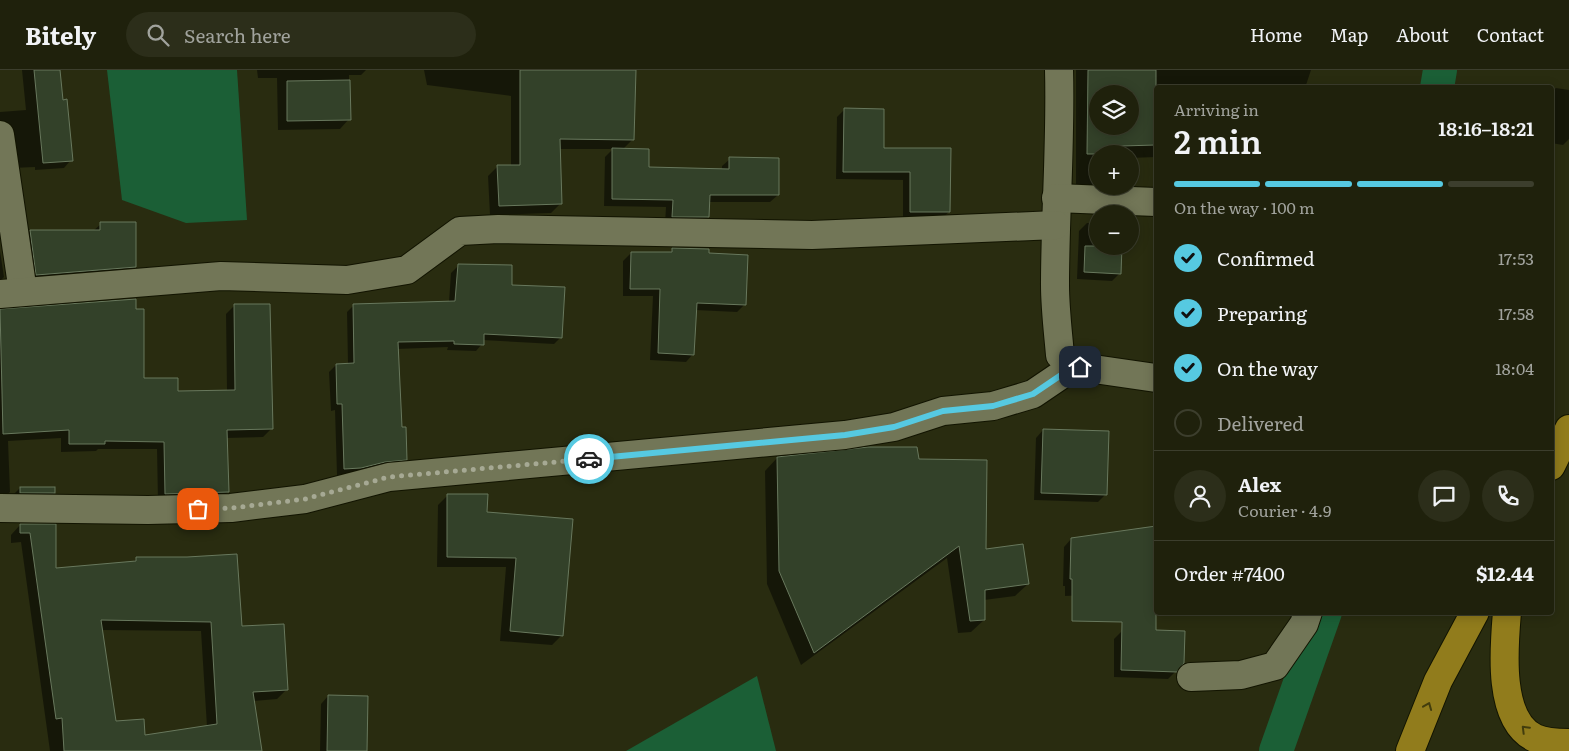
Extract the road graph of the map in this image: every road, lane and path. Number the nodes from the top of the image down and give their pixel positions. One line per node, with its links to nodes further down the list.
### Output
1 (1058, 70): 3 (street)
2 (0, 135): 6 (street)
3 (1056, 198): 4 (street); 5 (street)
4 (1154, 202)
5 (1056, 225): 6 (street); 7 (street)
6 (12, 293)
7 (1080, 367): 8 (street); 11 (street)
8 (1154, 378)
9 (1562, 435): 10 (highway)
10 (1554, 458)
11 (0, 508)
12 (1307, 615): 15 (street)
13 (1473, 615): 17 (highway, one-way to 13)
14 (1506, 615): 16 (highway, one-way to 14)
15 (1191, 677)
16 (1569, 743)
17 (1410, 751)

